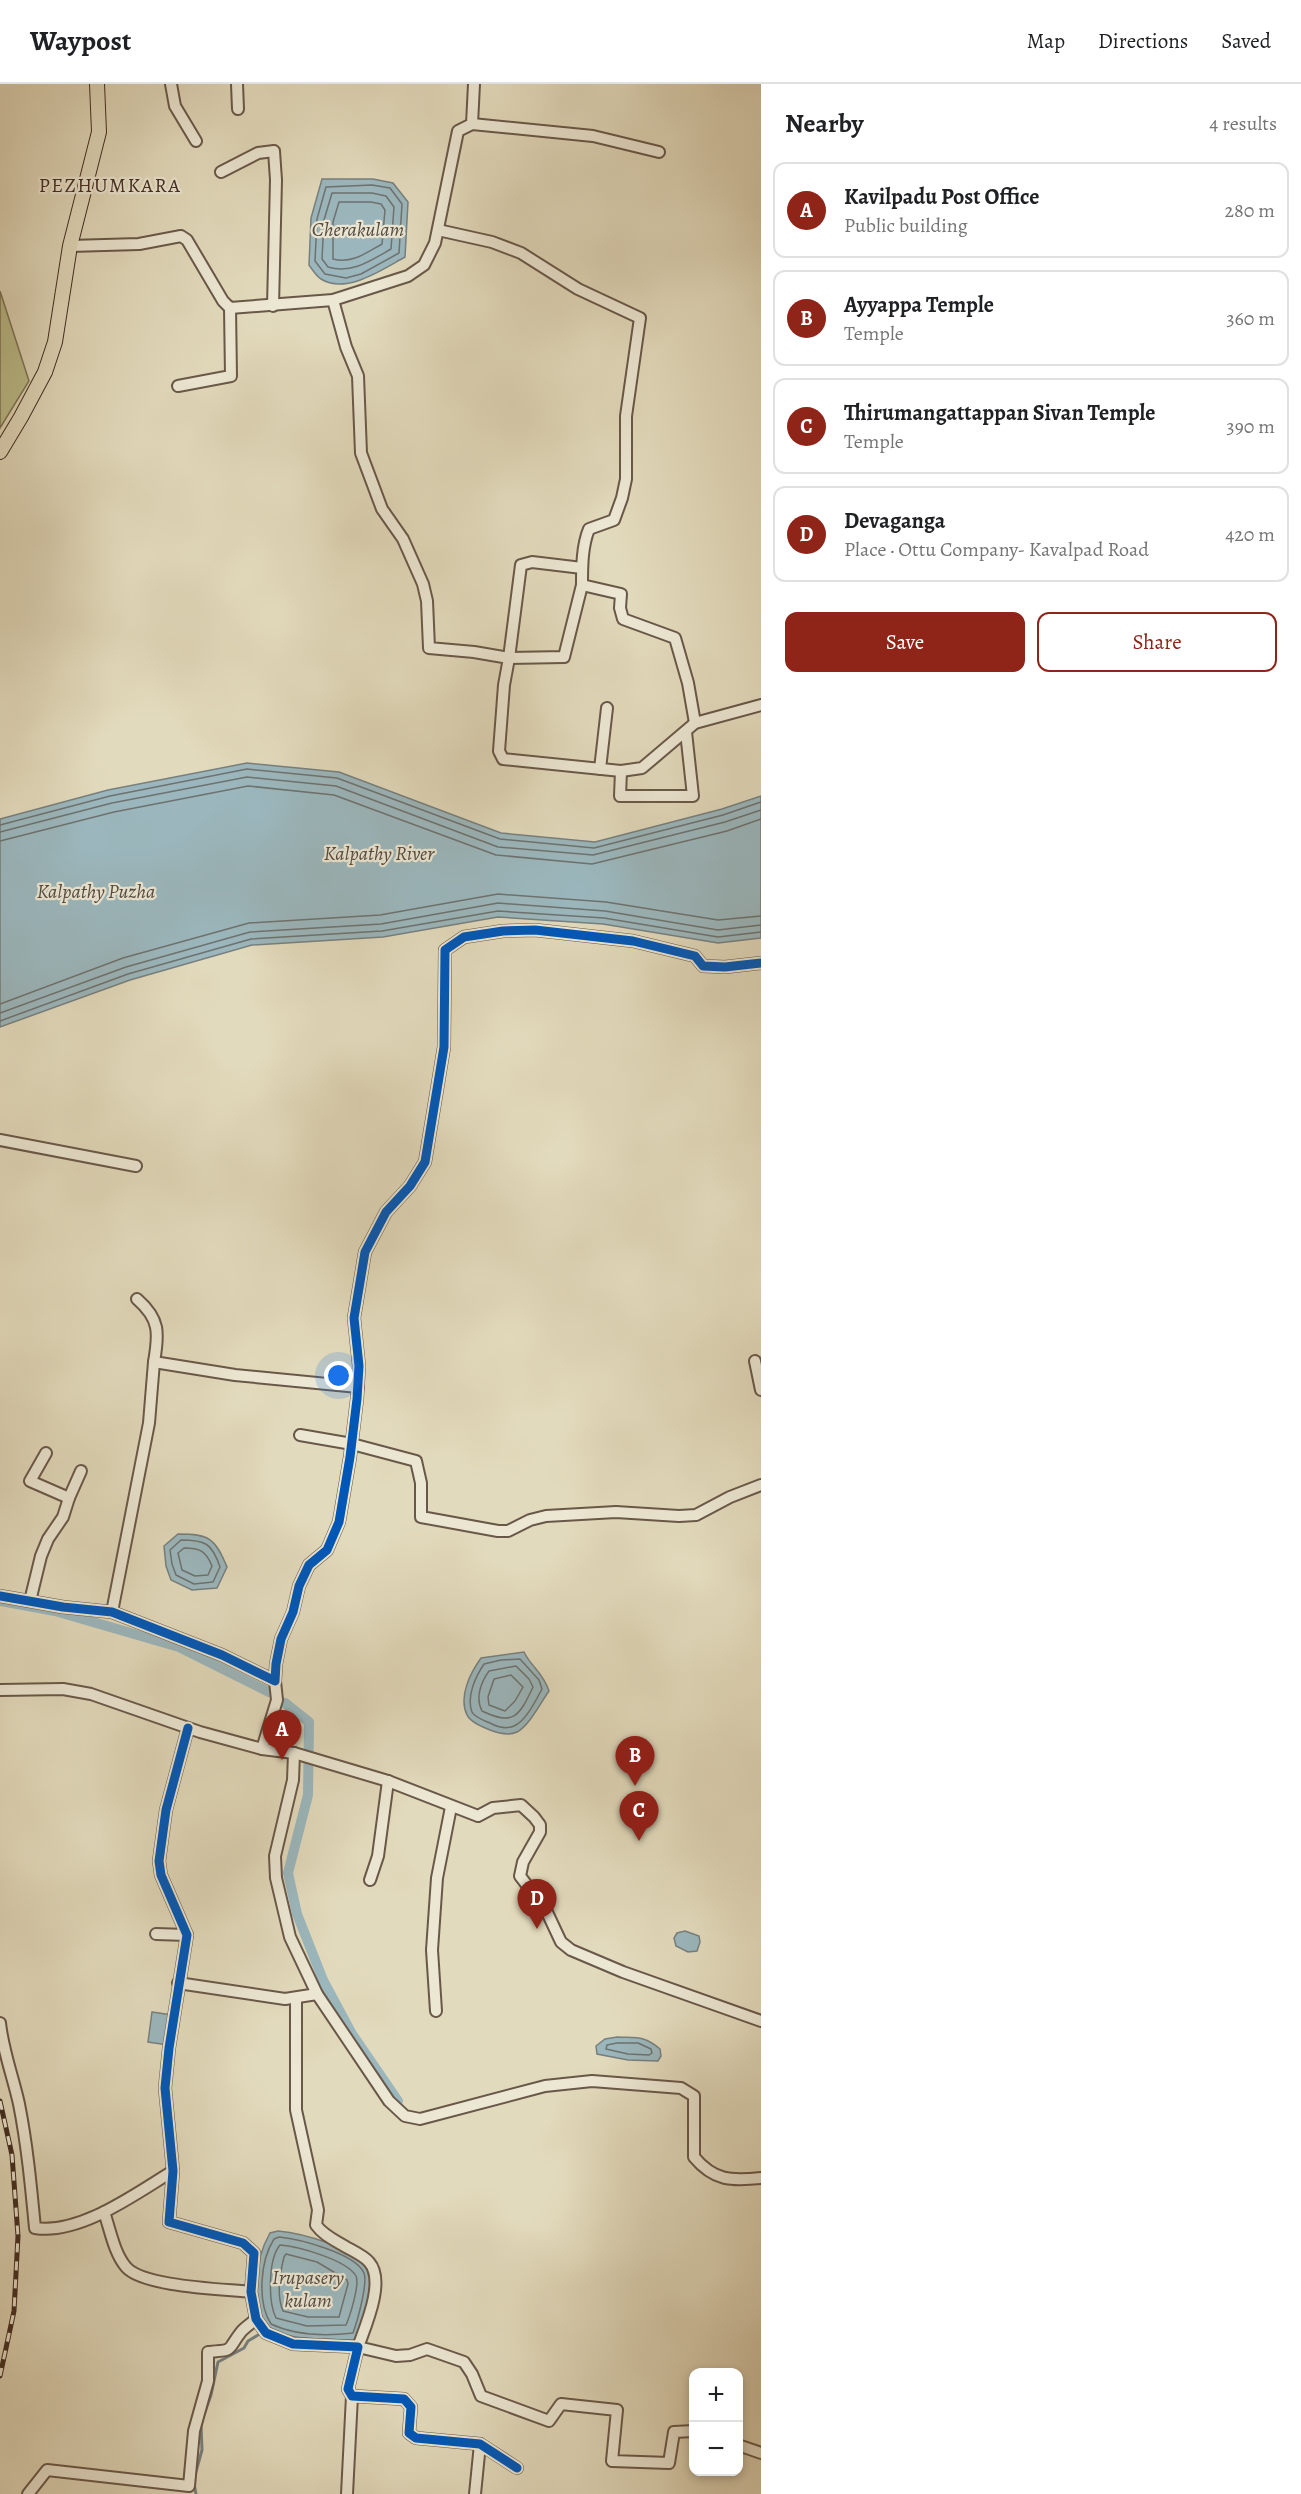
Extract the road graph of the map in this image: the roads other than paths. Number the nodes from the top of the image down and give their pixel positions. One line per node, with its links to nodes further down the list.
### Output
1 (97, 84): 11 (main road)
2 (171, 84): 7 (street)
3 (237, 84): 5 (street)
4 (474, 84): 6 (street)
5 (238, 110)
6 (472, 124): 8 (street); 10 (street)
7 (196, 141)
8 (659, 152)
9 (220, 172): 13 (street)
10 (438, 230): 12 (street); 17 (street)
11 (70, 246): 14 (street); 16 (main road)
12 (333, 300): 13 (street); 19 (street)
13 (273, 306): 14 (street)
14 (230, 308): 15 (street)
15 (178, 386)
16 (0, 452)
17 (582, 568): 18 (street); 19 (street)
18 (582, 585): 19 (street); 22 (street)
19 (509, 658): 24 (street)
20 (761, 705): 22 (street)
21 (607, 708): 24 (street)
22 (695, 723): 23 (street)
23 (686, 732): 25 (street); 25 (street)
24 (600, 769): 25 (street)
25 (621, 771)
26 (761, 963): 32 (street)
27 (0, 1140): 28 (street)
28 (136, 1166)
29 (137, 1299): 31 (street)
30 (755, 1361): 33 (street)
31 (154, 1362): 32 (street); 42 (street)
32 (358, 1387): 35 (street)
33 (761, 1389)
34 (300, 1435): 35 (street)
35 (352, 1444): 38 (street); 43 (street)
36 (46, 1453): 39 (street)
37 (81, 1471): 39 (street)
38 (761, 1485)
39 (69, 1498): 41 (street)
40 (0, 1596): 41 (street)
41 (30, 1601): 42 (street)
42 (111, 1612): 43 (street)
43 (275, 1681): 46 (street)
44 (0, 1690): 45 (street)
45 (188, 1728): 46 (street); 52 (street)
46 (262, 1749): 47 (street)
47 (294, 1753): 48 (street); 54 (street)
48 (388, 1781): 49 (street); 50 (street)
49 (451, 1807): 56 (street); 57 (street)
50 (370, 1880)
51 (156, 1934): 52 (street)
52 (187, 1935): 53 (street)
53 (178, 1983): 55 (street); 59 (street)
54 (317, 1994): 55 (street); 60 (street)
55 (296, 1999): 64 (street)
56 (436, 2011)
57 (761, 2021)
58 (0, 2023): 61 (street)
59 (173, 2171): 61 (street); 62 (street)
60 (761, 2178)
61 (104, 2212): 62 (street)
62 (251, 2292): 63 (street)
63 (256, 2319): 64 (street); 71 (street)
64 (357, 2347): 65 (street); 66 (street)
65 (352, 2396): 67 (street); 72 (street)
66 (689, 2431)
67 (480, 2444): 70 (street); 73 (street)
68 (743, 2447): 69 (street)
69 (761, 2453)
70 (517, 2468)
71 (28, 2494)
72 (347, 2494)
73 (475, 2494)

